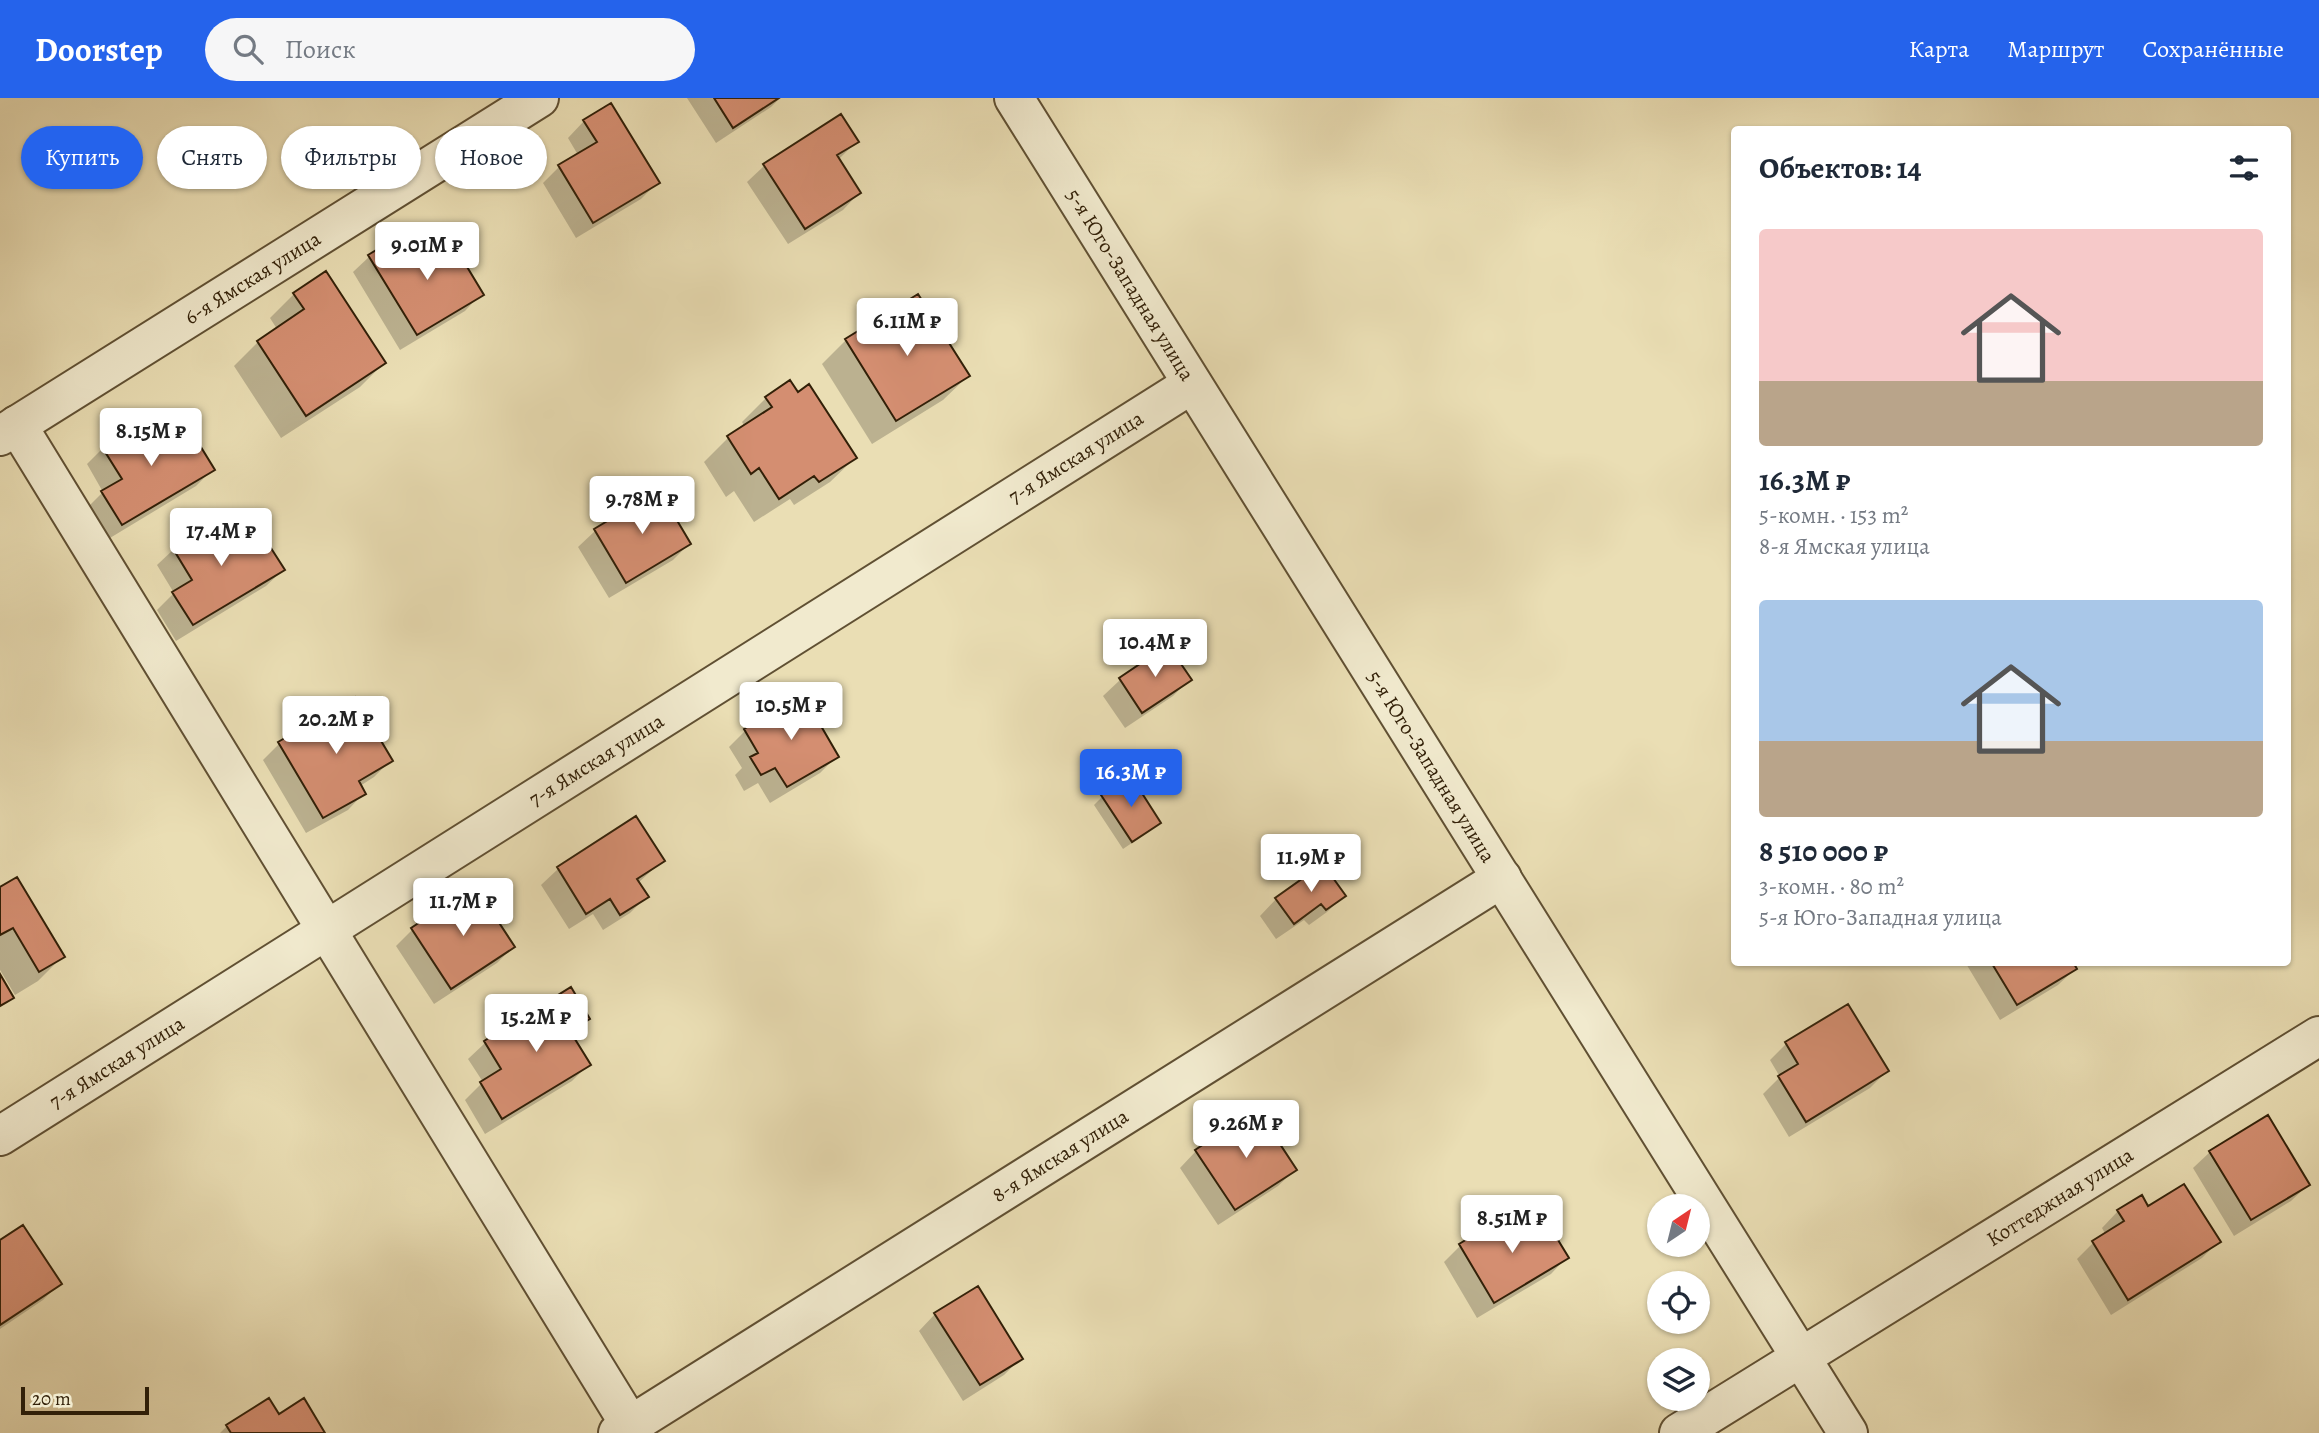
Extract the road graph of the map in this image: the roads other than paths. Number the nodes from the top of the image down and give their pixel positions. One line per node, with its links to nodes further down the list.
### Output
1 (539, 98): 4 (street, 6-я Ямская улица)
2 (1014, 98): 3 (street, 5-я Юго-Западная улица)
3 (1192, 384): 5 (street, 5-я Юго-Западная улица); 6 (street, 7-я Ямская улица)
4 (8, 431): 6 (street)
5 (1502, 878): 9 (street, 5-я Юго-Западная улица); 10 (street, 8-я Ямская улица)
6 (327, 930): 8 (street, 7-я Ямская улица); 10 (street)
7 (2319, 1035): 9 (street, Коттеджная улица)
8 (0, 1136)
9 (1801, 1358): 11 (street, Коттеджная улица); 12 (street, 5-я Юго-Западная улица)
10 (628, 1430)
11 (1679, 1433)
12 (1848, 1433)

